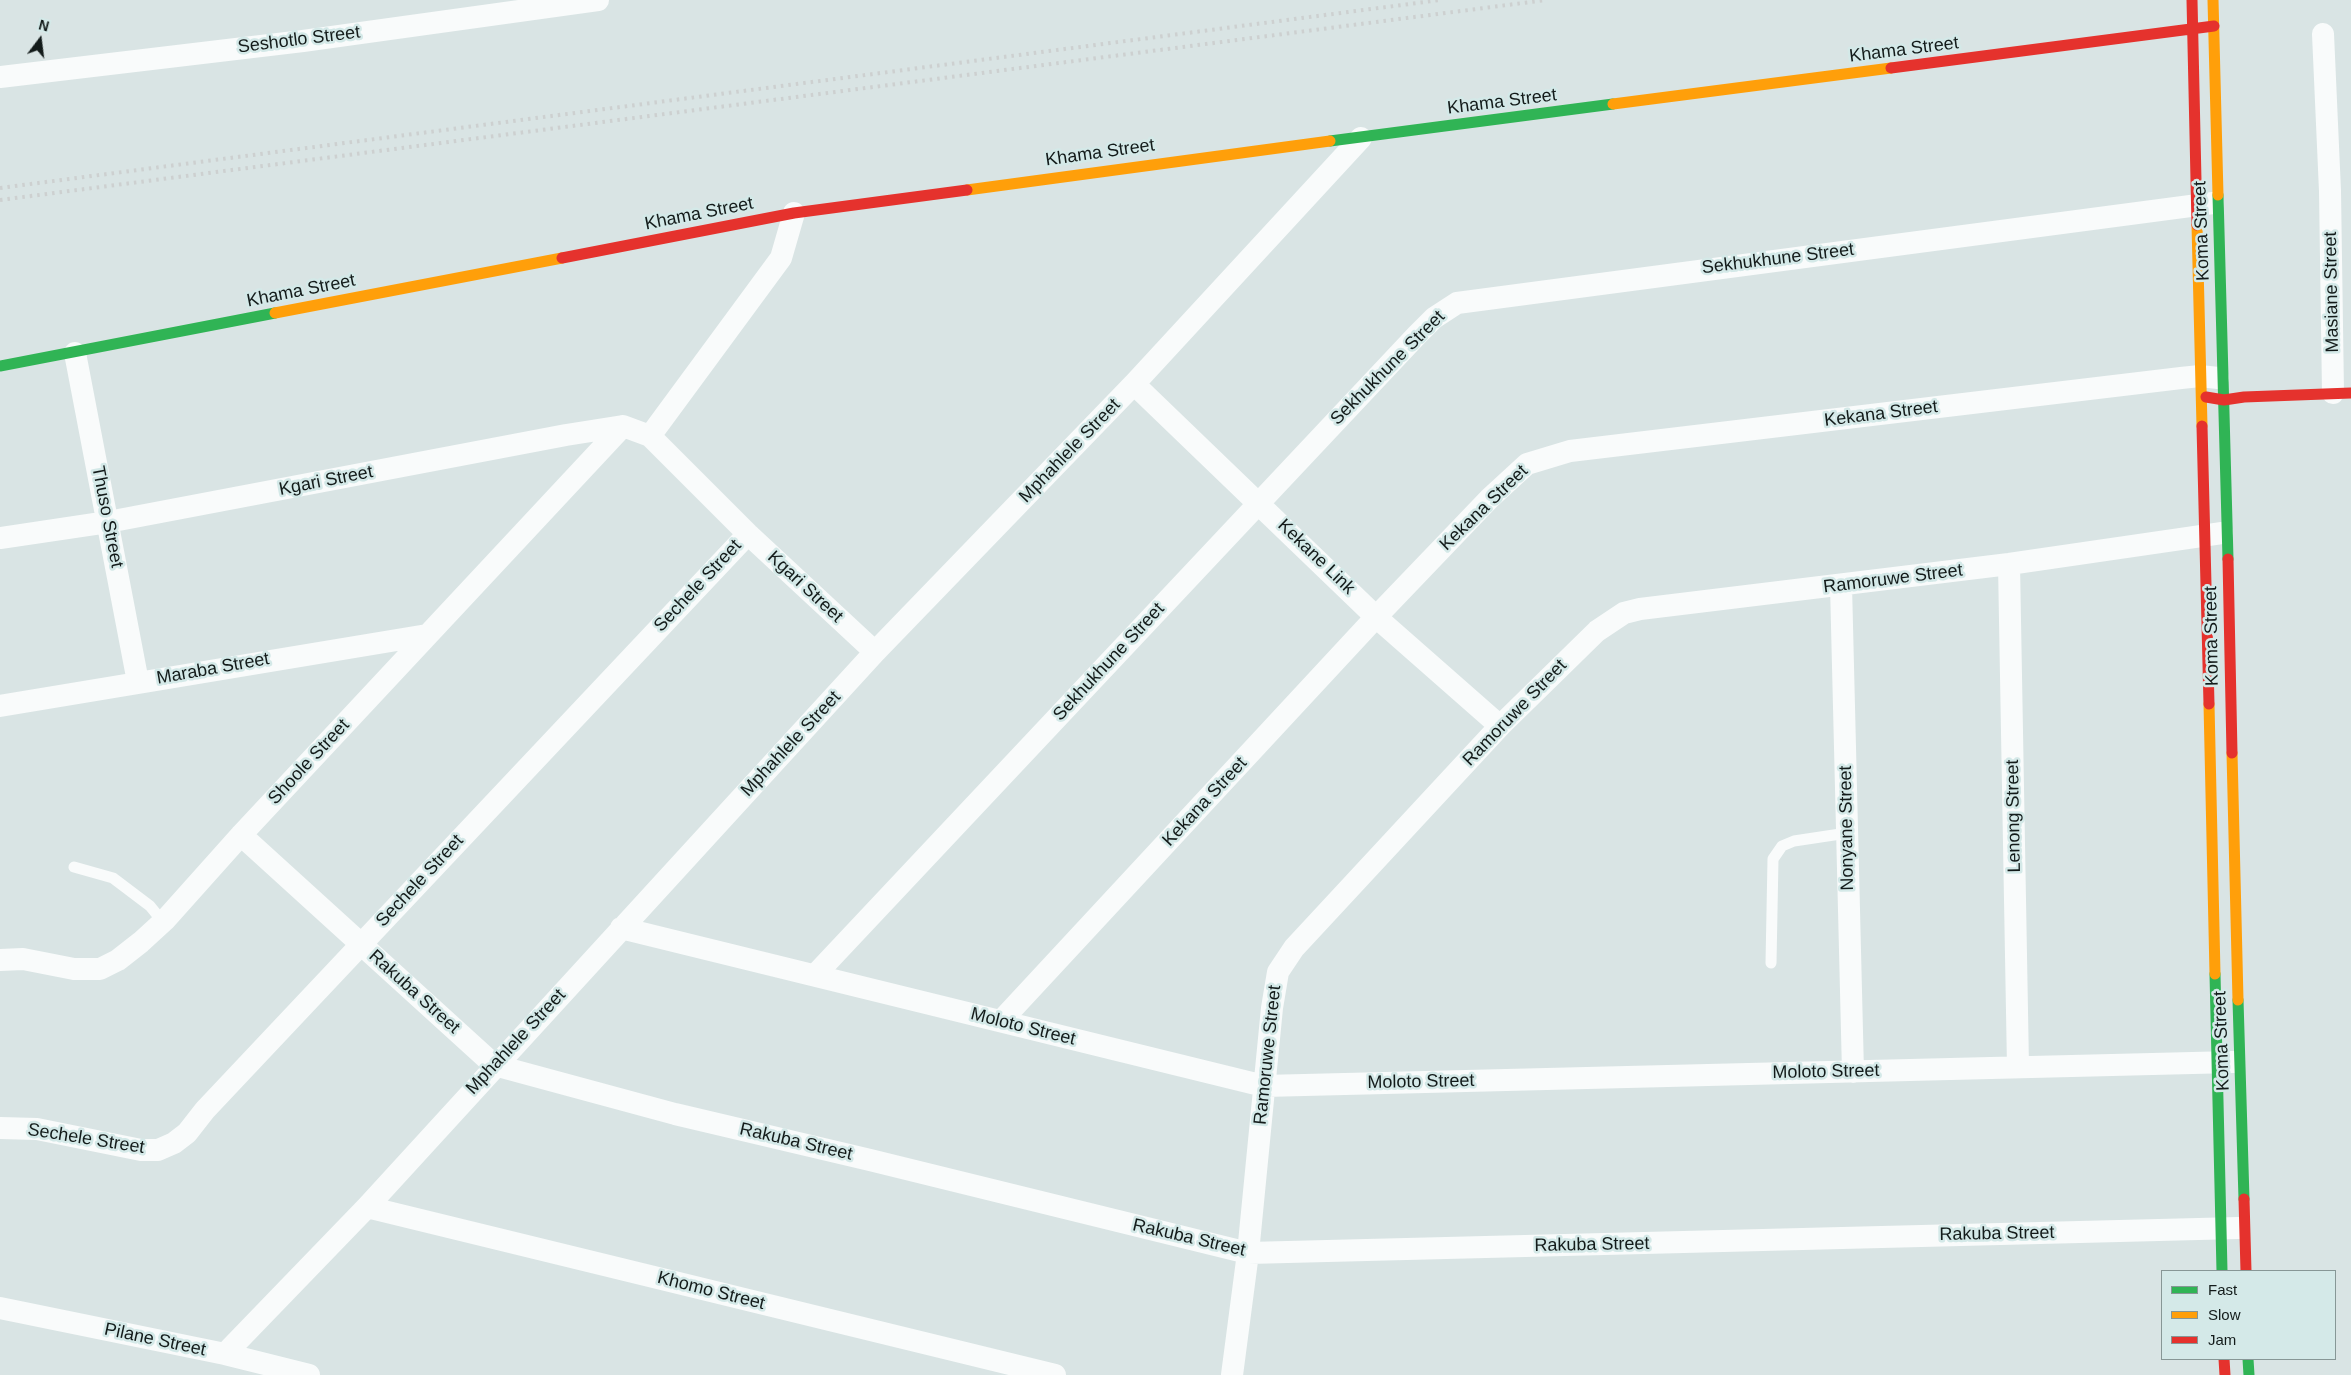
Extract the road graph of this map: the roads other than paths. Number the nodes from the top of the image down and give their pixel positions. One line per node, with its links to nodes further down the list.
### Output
1 (598, 0): 7 (street, Seshotlo Street)
2 (2192, 0): 5 (main road, Koma Street)
3 (2213, 0): 4 (main road, Koma Street)
4 (2214, 26): 5 (main road, Khama Street); 10 (main road, Koma Street)
5 (2192, 30): 8 (main road, Khama Street); 11 (main road, Koma Street)
6 (2324, 34): 9 (street, Masiane Street)
7 (0, 77)
8 (1361, 138): 12 (main road, Khama Street); 15 (street, Mphahlele Street)
9 (2341, 190): 18 (street, Masiane Street)
10 (2218, 203): 11 (street, Sekhukhune Street); 17 (main road, Koma Street)
11 (2196, 205): 16 (main road, Koma Street); 23 (street, Sekhukhune Street)
12 (794, 213): 13 (main road, Khama Street); 21 (street)
13 (75, 353): 14 (main road, Khama Street); 24 (street, Thuso Street)
14 (0, 366)
15 (1134, 384): 23 (street, Kekane Link); 33 (street, Mphahlele Street)
16 (2201, 386): 17 (street, Kekana Street); 27 (main road, Koma Street); 31 (street, Kekana Street)
17 (2224, 389): 18 (main road, Masiane Street); 25 (main road, Koma Street)
18 (2342, 393)
19 (623, 426): 20 (street, Kgari Street); 21 (street, Kgari Street); 22 (street, Shoole Street)
20 (566, 435): 22 (street); 24 (street, Kgari Street)
21 (650, 436): 26 (street, Kgari Street)
22 (581, 472): 32 (street, Shoole Street)
23 (1260, 502): 31 (street, Kekane Link); 45 (street, Sekhukhune Street)
24 (108, 522): 28 (street, Kgari Street); 34 (street, Thuso Street)
25 (2228, 532): 27 (street, Ramoruwe Street); 48 (main road, Koma Street)
26 (748, 534): 33 (street, Kgari Street); 42 (street, Sechele Street)
27 (2204, 536): 29 (street, Ramoruwe Street); 47 (main road, Koma Street)
28 (0, 538)
29 (2009, 564): 30 (street, Ramoruwe Street); 50 (street, Lenong Street)
30 (1841, 585): 36 (street, Ramoruwe Street); 37 (street, Nonyane Street)
31 (1376, 617): 36 (street, Kekane Link); 46 (street, Kekana Street)
32 (427, 635): 34 (street, Maraba Street); 38 (street, Shoole Street)
33 (876, 652): 41 (street, Mphahlele Street)
34 (138, 682): 35 (street, Maraba Street)
35 (0, 706)
36 (1500, 726): 52 (street, Ramoruwe Street)
37 (1848, 833): 44 (lane); 51 (street, Nonyane Street)
38 (241, 835): 40 (street, Shoole Street); 42 (street, Rakuba Street)
39 (74, 867): 40 (lane)
40 (163, 922): 43 (street, Shoole Street)
41 (621, 928): 45 (street, Moloto Street); 49 (street, Mphahlele Street)
42 (361, 944): 49 (street, Rakuba Street); 53 (street, Sechele Street)
43 (0, 960)
44 (1770, 963)
45 (816, 974): 46 (street, Moloto Street)
46 (1001, 1022): 52 (street, Moloto Street)
47 (2216, 1062): 48 (street, Moloto Street); 50 (street, Moloto Street); 55 (main road, Koma Street)
48 (2239, 1062): 56 (main road, Koma Street)
49 (494, 1066): 54 (street, Mphahlele Street); 57 (street, Rakuba Street)
50 (2018, 1067): 51 (street, Moloto Street)
51 (1853, 1072): 52 (street, Moloto Street)
52 (1264, 1086): 57 (street, Ramoruwe Street)
53 (0, 1128)
54 (367, 1207): 61 (street, Mphahlele Street); 65 (street, Khomo Street)
55 (2220, 1228): 56 (street, Rakuba Street); 57 (street, Rakuba Street); 58 (main road, Koma Street)
56 (2246, 1228): 59 (main road, Koma Street)
57 (1248, 1253): 66 (street, Ramoruwe Street)
58 (2222, 1270)
59 (2246, 1270)
60 (0, 1308): 61 (street, Pilane Street)
61 (225, 1354): 64 (street, Pilane Street)
62 (2224, 1360): 67 (main road)
63 (2248, 1360): 68 (main road)
64 (309, 1375)
65 (1055, 1375)
66 (1232, 1375)
67 (2225, 1375)
68 (2249, 1375)

